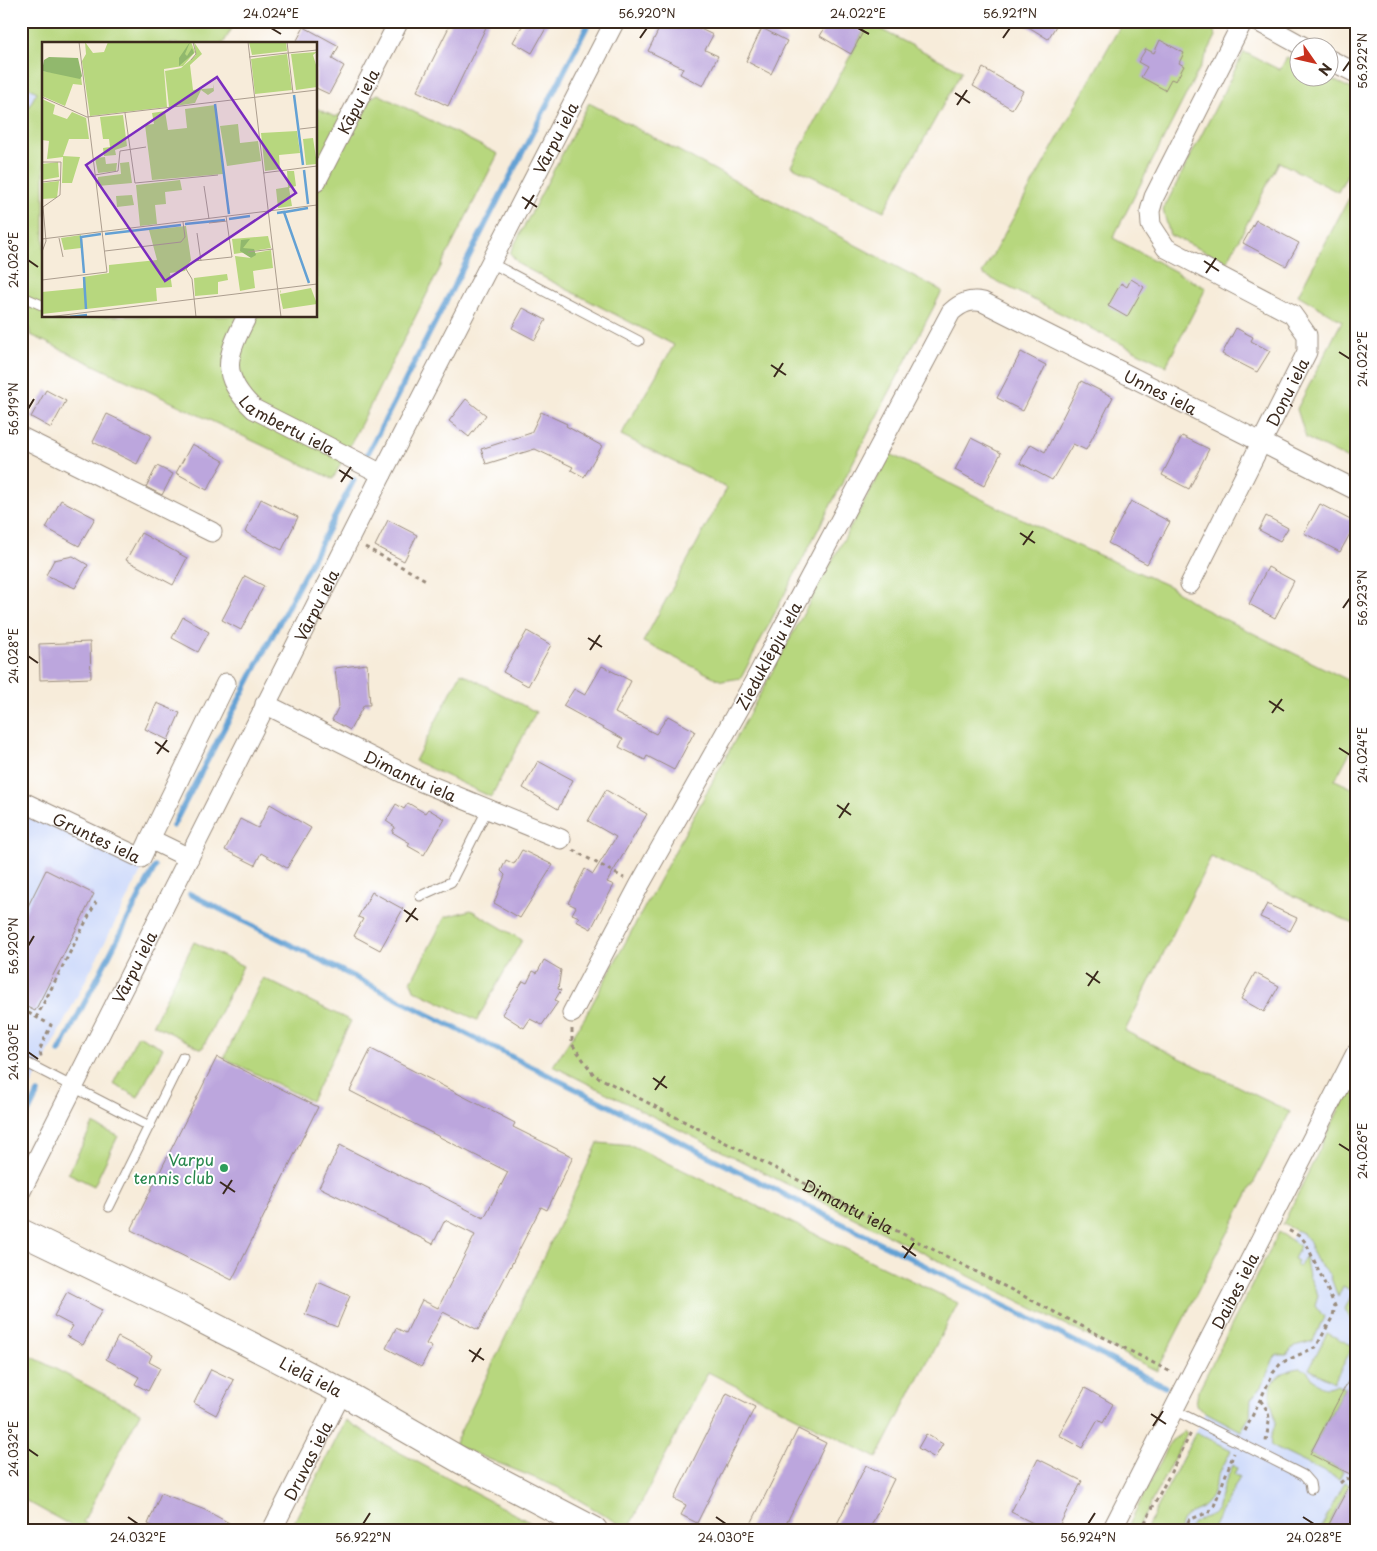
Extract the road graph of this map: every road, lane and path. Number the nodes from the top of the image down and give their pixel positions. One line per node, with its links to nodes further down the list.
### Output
1 (399, 21): 8 (street, Kāpu iela)
2 (615, 21): 9 (street, Vārpu iela)
3 (1243, 21): 16 (street, Doņu iela)
4 (1257, 21): 5 (street)
5 (1290, 39)
6 (1340, 65): 7 (street)
7 (1356, 73)
8 (318, 178)
9 (491, 263): 14 (lane); 17 (street, Vārpu iela)
10 (21, 296): 12 (lane)
11 (965, 302): 16 (street, Unnes iela); 30 (street, Zieduklēpju iela)
12 (42, 305)
13 (246, 318): 17 (street, Lambertu iela)
14 (639, 341)
15 (21, 437): 19 (street)
16 (1260, 443): 18 (street, Unnes iela); 22 (street, Doņu iela)
17 (382, 474): 20 (street, Vārpu iela)
18 (1356, 490)
19 (212, 532)
20 (350, 539): 21 (path); 24 (street, Vārpu iela)
21 (426, 580)
22 (1190, 584)
23 (226, 683): 27 (street)
24 (265, 704): 26 (street, Dimantu iela); 29 (street, Vārpu iela)
25 (21, 801): 27 (street, Gruntes iela)
26 (488, 810): 28 (street, Dimantu iela); 31 (lane)
27 (150, 839): 29 (street, Gruntes iela)
28 (561, 839): 30 (path)
29 (189, 858): 40 (street, Vārpu iela)
30 (639, 886): 34 (street, Zieduklēpju iela)
31 (420, 896)
32 (96, 902): 35 (path)
33 (21, 1009): 35 (path)
34 (572, 1013): 46 (path, Dimantu iela)
35 (36, 1018): 39 (path)
36 (1356, 1053): 44 (street, Daibes iela)
37 (183, 1057): 41 (lane)
38 (21, 1060): 40 (lane)
39 (47, 1060)
40 (75, 1088): 41 (lane); 42 (street, Vārpu iela)
41 (149, 1126): 43 (lane)
42 (21, 1191)
43 (109, 1207)
44 (1269, 1224): 46 (street, Daibes iela); 48 (path)
45 (21, 1232): 47 (street, Lielā iela)
46 (1189, 1381): 49 (street, Daibes iela)
47 (342, 1392): 57 (street, Druvas iela); 58 (street, Lielā iela)
48 (1260, 1400): 51 (path); 52 (path)
49 (1174, 1410): 56 (lane); 59 (street, Daibes iela)
50 (1192, 1430): 60 (path)
51 (1242, 1436)
52 (1265, 1445)
53 (1234, 1452): 61 (path)
54 (1351, 1480): 55 (path)
55 (1340, 1483)
56 (1311, 1489)
57 (272, 1530)
58 (594, 1530)
59 (1112, 1530)
60 (1141, 1530)
61 (1184, 1530)

